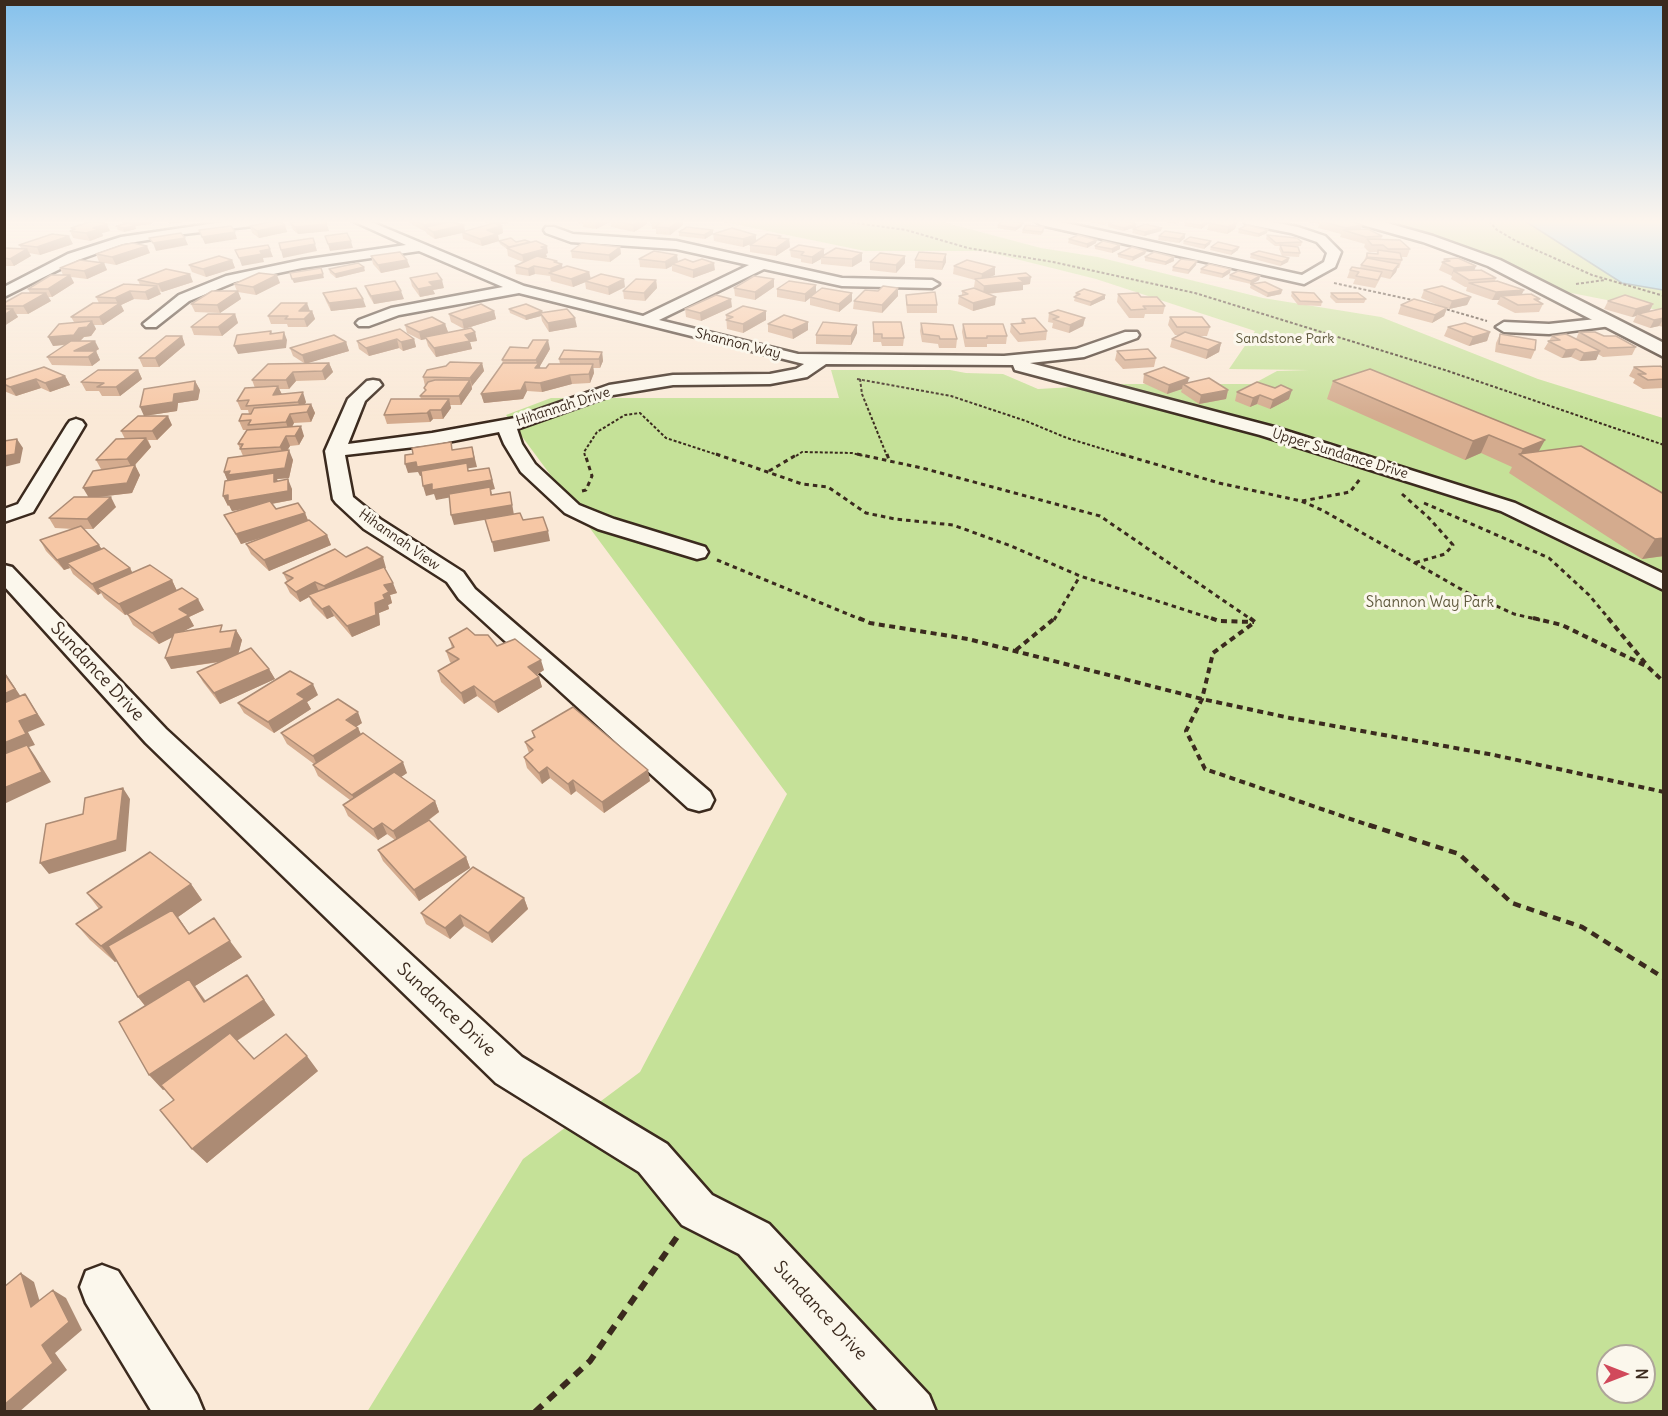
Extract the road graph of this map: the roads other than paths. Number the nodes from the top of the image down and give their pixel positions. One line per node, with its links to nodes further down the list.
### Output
1 (211, 287): 9 (street)
2 (515, 287): 5 (street, Shannon Way)
3 (715, 287): 6 (street)
4 (1539, 287): 8 (street)
5 (519, 289): 6 (street, Shannon Way); 7 (street)
6 (644, 321): 13 (street, Shannon Way)
7 (364, 323)
8 (1606, 323): 10 (street); 12 (street)
9 (151, 324)
10 (1504, 327)
11 (1131, 335): 14 (street, Shannon Way)
12 (1664, 351)
13 (824, 359): 14 (street, Shannon Way); 17 (street, Hihannah Drive)
14 (1004, 361): 22 (street, Upper Sundance Drive)
15 (373, 385): 18 (street)
16 (76, 425): 19 (street)
17 (507, 425): 18 (street, Hihannah Drive); 20 (street)
18 (335, 451): 23 (street, Hihannah View)
19 (4, 516)
20 (697, 552)
21 (4, 572): 26 (street, Sundance Drive)
22 (1664, 583)
23 (699, 800)
24 (102, 1287): 25 (street)
25 (180, 1412)
26 (912, 1412)

